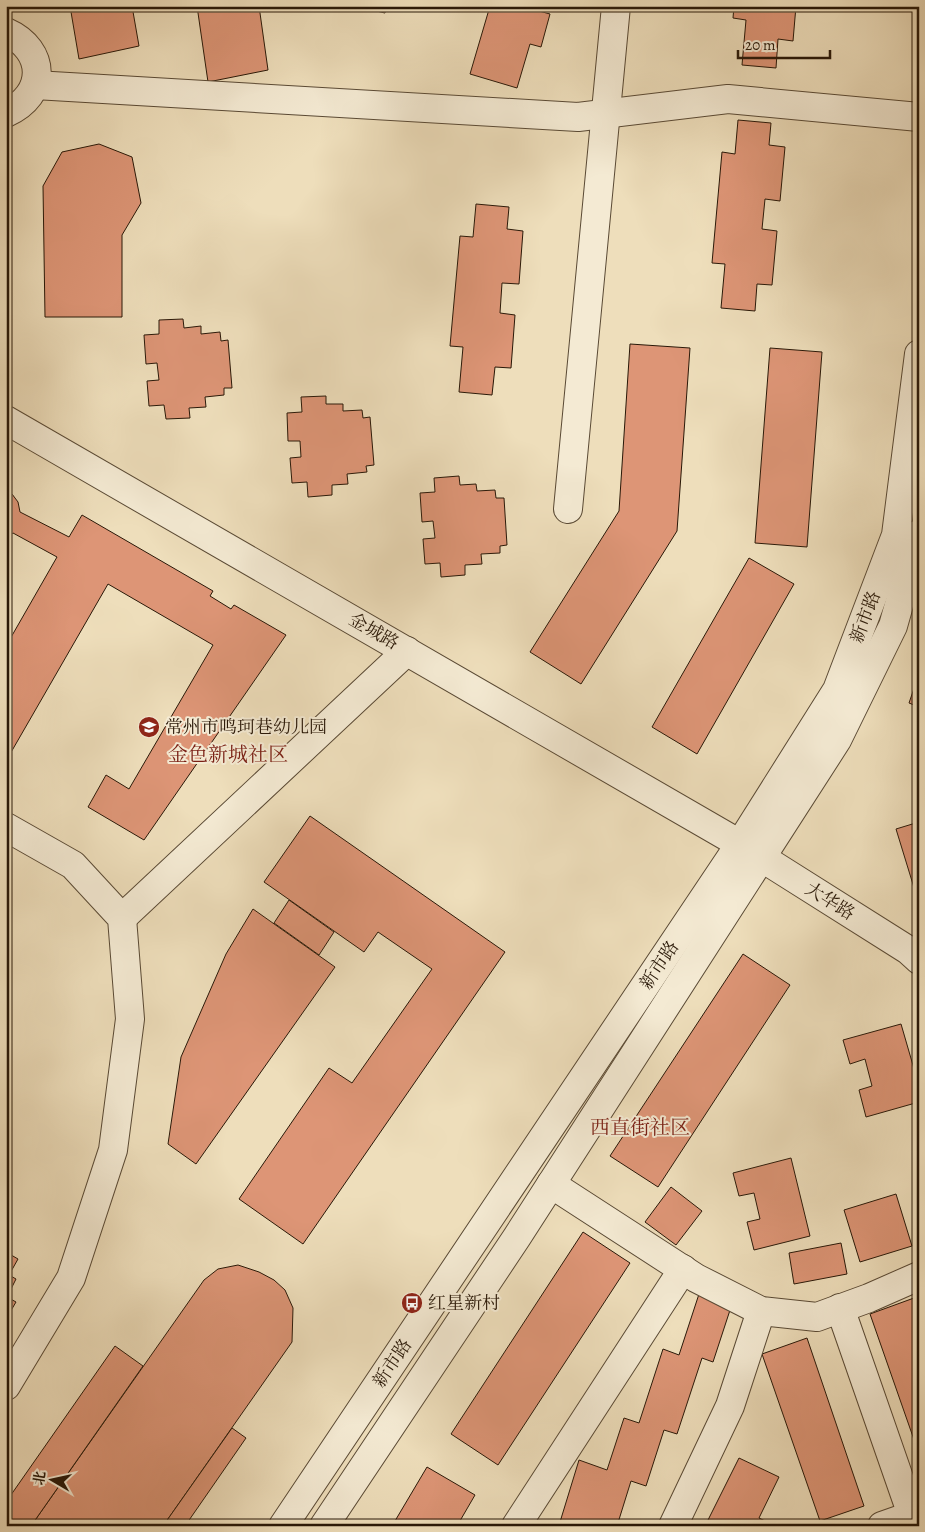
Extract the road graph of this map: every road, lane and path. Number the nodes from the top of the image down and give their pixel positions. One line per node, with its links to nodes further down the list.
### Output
1 (616, 6): 5 (street)
2 (6, 32): 3 (street)
3 (36, 85): 4 (street); 5 (street)
4 (6, 113)
5 (607, 114): 6 (street); 9 (street)
6 (919, 117)
7 (919, 354): 13 (street, 新市路)
8 (6, 420): 11 (street, 金城路)
9 (568, 509)
10 (919, 534): 13 (street, 新市路)
11 (407, 651): 13 (street, 金城路); 14 (street)
12 (6, 827): 14 (street)
13 (751, 851): 15 (street, 大华路); 16 (street, 新市路); 24 (street, 新市路)
14 (122, 918): 21 (street)
15 (919, 960)
16 (551, 1184): 17 (street); 25 (street, 新市路)
17 (683, 1269): 20 (street); 23 (street)
18 (919, 1276): 19 (street)
19 (840, 1308): 20 (street); 22 (street)
20 (761, 1311): 26 (street)
21 (6, 1386)
22 (915, 1514): 27 (street)
23 (523, 1524)
24 (283, 1526)
25 (324, 1526)
26 (673, 1526)
27 (882, 1526)

